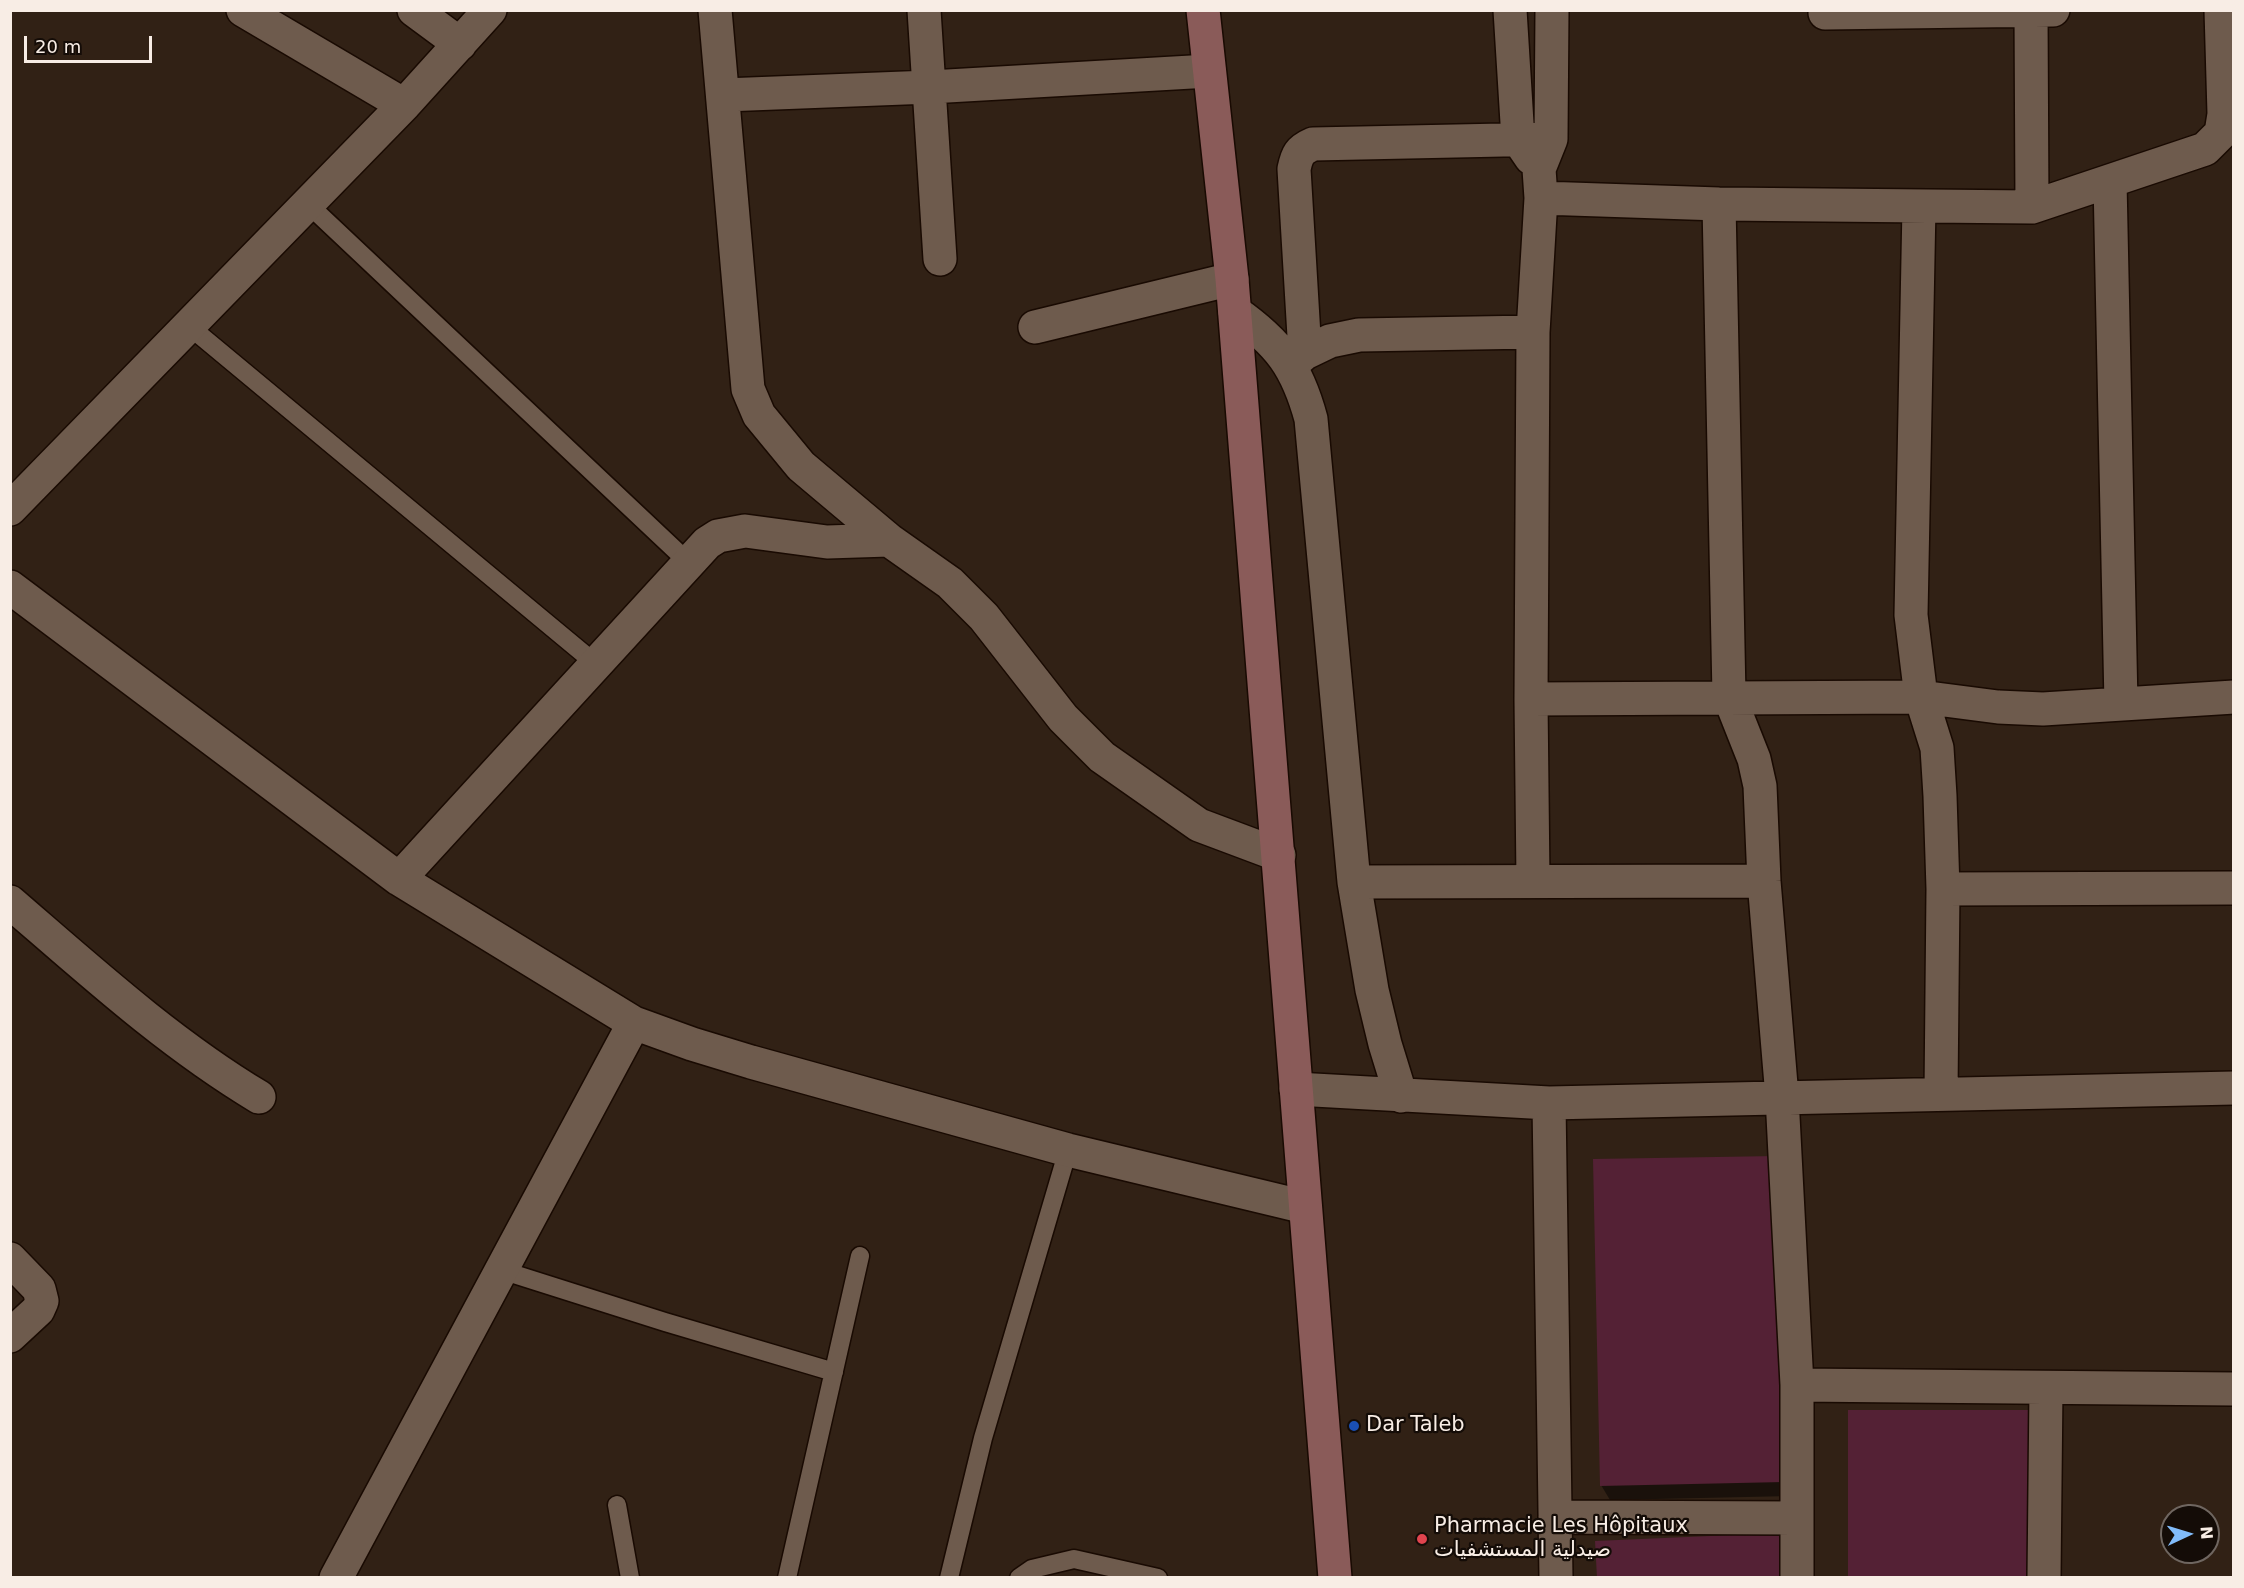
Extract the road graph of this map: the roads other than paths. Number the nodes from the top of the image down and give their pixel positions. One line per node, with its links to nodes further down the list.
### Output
1 (243, 10): 16 (street)
2 (414, 10): 12 (street)
3 (490, 10): 12 (street)
4 (715, 10): 15 (street)
5 (924, 10): 14 (street)
6 (1203, 10): 13 (street)
7 (1510, 10): 18 (street)
8 (1552, 10): 17 (street)
9 (2221, 10): 19 (street)
10 (2038, 11): 11 (street); 24 (street)
11 (1825, 13)
12 (460, 44): 16 (street)
13 (1209, 71): 14 (street); 26 (street)
14 (930, 87): 15 (street); 25 (street)
15 (724, 95): 33 (street)
16 (404, 105): 21 (street)
17 (1551, 138): 18 (street); 20 (street)
18 (1518, 139): 20 (street); 31 (street)
19 (2110, 181): 24 (street); 41 (street)
20 (1540, 183): 22 (street); 30 (street)
21 (308, 204): 28 (street); 34 (lane)
22 (1719, 204): 23 (street); 37 (street)
23 (1919, 206): 24 (street); 38 (street)
24 (2032, 207)
25 (940, 259)
26 (1232, 279): 27 (street); 29 (street)
27 (1235, 312): 31 (street); 42 (street)
28 (189, 326): 32 (street); 36 (lane)
29 (1035, 327)
30 (1533, 332): 31 (street); 40 (street)
31 (1298, 359): 46 (street)
32 (10, 509)
33 (889, 540): 34 (street); 42 (street)
34 (688, 563): 36 (street)
35 (10, 587): 43 (street)
36 (596, 664): 43 (street)
37 (1729, 696): 38 (street); 40 (street); 44 (street)
38 (1921, 697): 41 (street); 48 (street)
39 (2234, 697): 41 (street)
40 (1531, 699): 45 (street)
41 (2121, 704)
42 (1279, 855): 52 (street)
43 (399, 879): 50 (street)
44 (1764, 880): 45 (street); 55 (street)
45 (1533, 881): 46 (street)
46 (1354, 882): 54 (street)
47 (2234, 888): 48 (street)
48 (1943, 889): 53 (street)
49 (10, 902): 56 (street)
50 (634, 1023): 58 (street); 62 (street)
51 (2234, 1088): 53 (street)
52 (1296, 1089): 54 (street); 59 (street)
53 (1941, 1093): 55 (street)
54 (1401, 1096): 57 (street)
55 (1782, 1096): 57 (street); 65 (street)
56 (259, 1097)
57 (1549, 1103): 69 (street)
58 (1068, 1149): 59 (street); 74 (lane)
59 (1305, 1207): 77 (street)
60 (860, 1257): 64 (lane)
61 (10, 1259): 63 (street)
62 (501, 1270): 64 (lane); 71 (street)
63 (10, 1336)
64 (834, 1372): 73 (lane)
65 (1797, 1385): 66 (street); 70 (street)
66 (2046, 1388): 67 (street); 80 (street)
67 (2234, 1389)
68 (617, 1505): 72 (lane)
69 (1555, 1518): 70 (street); 78 (street)
70 (1796, 1518): 79 (street)
71 (336, 1578)
72 (630, 1578)
73 (788, 1578)
74 (949, 1578)
75 (1019, 1578): 76 (lane)
76 (1158, 1578)
77 (1335, 1578)
78 (1556, 1578)
79 (1797, 1578)
80 (2044, 1578)

